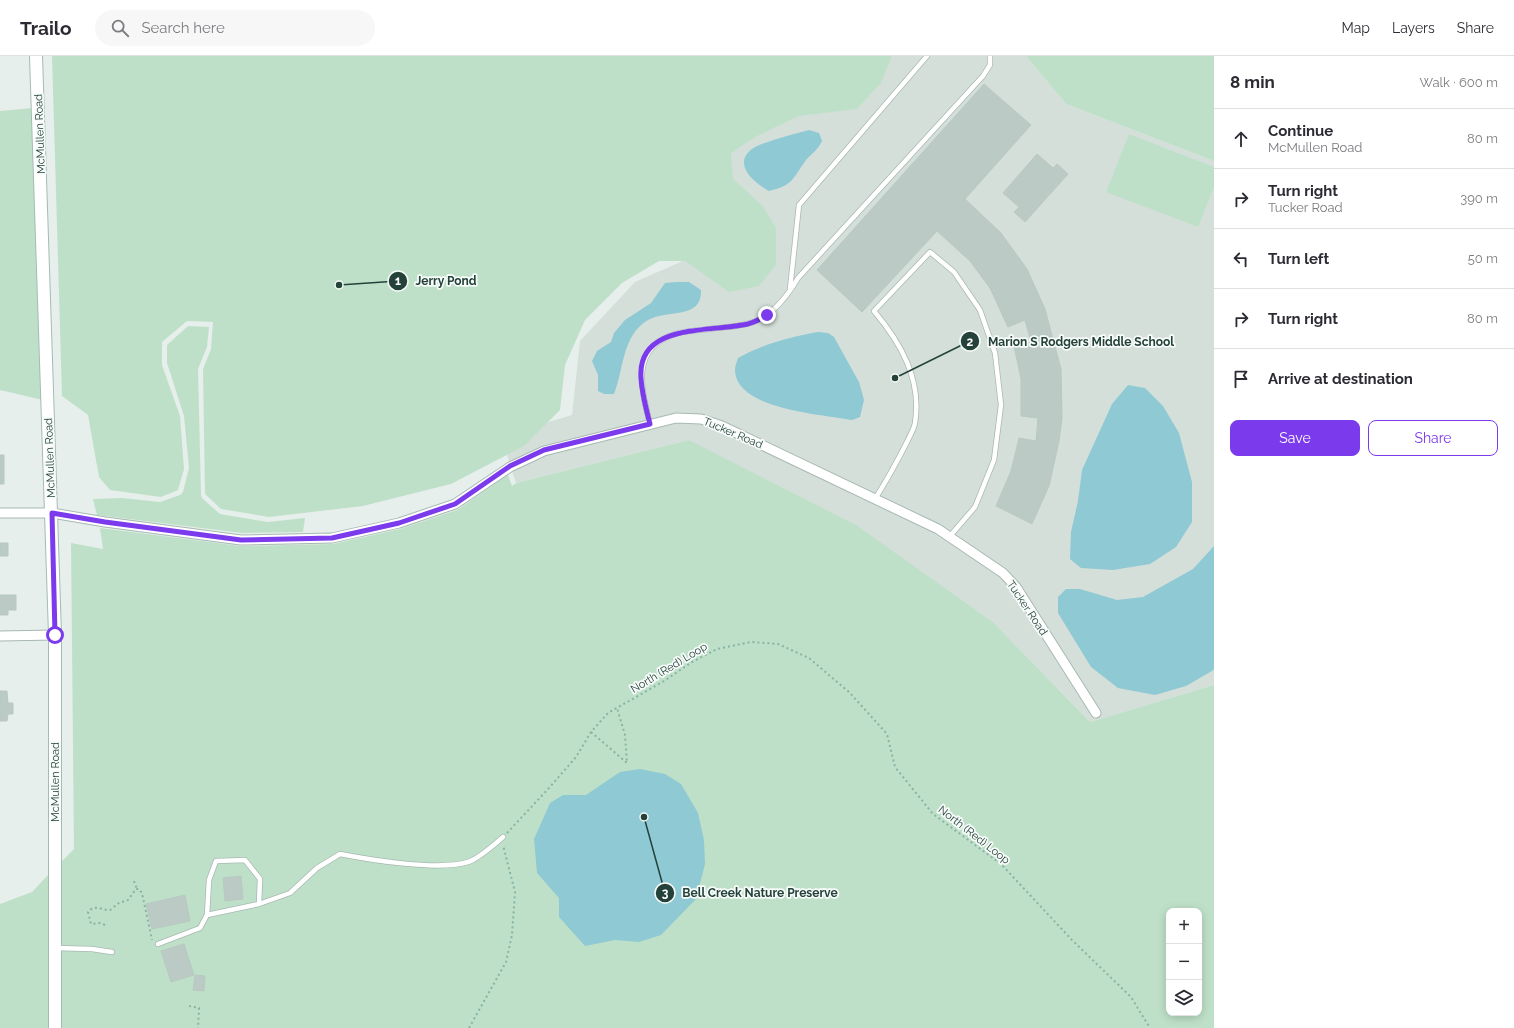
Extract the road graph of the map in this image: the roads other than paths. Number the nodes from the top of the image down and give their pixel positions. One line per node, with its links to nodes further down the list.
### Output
1 (36, 56): 8 (street, McMullen Road)
2 (927, 56): 4 (lane)
3 (990, 56): 4 (lane)
4 (790, 291): 5 (lane)
5 (650, 424): 6 (street, Tucker Road); 8 (street, Tucker Road)
6 (875, 499): 9 (street, Tucker Road); 9 (lane)
7 (0, 513): 8 (street, Tucker Road)
8 (52, 513): 10 (street, McMullen Road)
9 (950, 536): 12 (street, Tucker Road)
10 (55, 635): 11 (street); 17 (street, McMullen Road)
11 (0, 636)
12 (1096, 713)
13 (503, 837): 14 (lane)
14 (259, 904): 15 (lane); 15 (lane)
15 (207, 915): 16 (lane)
16 (155, 945)
17 (55, 948): 18 (lane); 19 (street, McMullen Road)
18 (112, 952)
19 (55, 1028)

